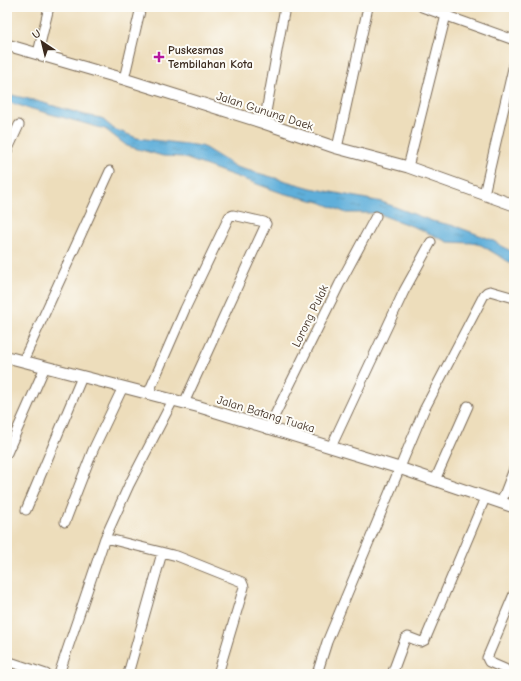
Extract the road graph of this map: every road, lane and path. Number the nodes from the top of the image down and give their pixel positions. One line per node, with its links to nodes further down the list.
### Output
1 (49, 7): 9 (street)
2 (140, 7): 11 (street)
3 (285, 7): 12 (street)
4 (368, 7): 14 (street)
5 (422, 7): 6 (street)
6 (447, 11): 7 (street); 16 (street)
7 (514, 40)
8 (7, 45): 9 (street, Jalan Gunung Daek)
9 (38, 54): 11 (street, Jalan Gunung Daek)
10 (514, 64): 18 (street)
11 (124, 79): 12 (street, Jalan Gunung Daek)
12 (264, 123): 14 (street, Jalan Gunung Daek)
13 (19, 125): 15 (street)
14 (337, 148): 16 (street, Jalan Gunung Daek)
15 (7, 150)
16 (408, 167): 18 (street, Jalan Gunung Daek)
17 (110, 171): 24 (street)
18 (484, 194): 19 (street, Jalan Gunung Daek)
19 (514, 205)
20 (376, 216): 32 (street, Lorong Pulak)
21 (430, 242): 33 (street)
22 (514, 298): 35 (street)
23 (7, 357): 24 (street, Jalan Batang Tuaka)
24 (23, 361): 25 (street, Jalan Batang Tuaka)
25 (45, 367): 26 (street, Jalan Batang Tuaka); 34 (street)
26 (82, 377): 27 (street, Jalan Batang Tuaka); 41 (street)
27 (122, 387): 28 (street, Jalan Batang Tuaka); 42 (street)
28 (148, 394): 29 (street, Jalan Batang Tuaka); 30 (street)
29 (173, 400): 30 (street, Jalan Batang Tuaka); 43 (street)
30 (184, 403): 32 (street, Jalan Batang Tuaka)
31 (468, 406): 37 (street)
32 (268, 429): 33 (street, Jalan Batang Tuaka)
33 (331, 448): 35 (street, Jalan Batang Tuaka)
34 (7, 453)
35 (399, 468): 37 (street, Jalan Batang Tuaka); 51 (street)
36 (514, 469): 39 (street)
37 (434, 480): 38 (street, Jalan Batang Tuaka)
38 (485, 498): 39 (street, Jalan Batang Tuaka); 52 (street)
39 (500, 503): 40 (street, Jalan Batang Tuaka)
40 (514, 507)
41 (26, 510)
42 (65, 522)
43 (105, 538): 44 (street); 48 (street)
44 (162, 553): 49 (street); 50 (street)
45 (514, 594): 53 (street)
46 (7, 661): 47 (street)
47 (46, 674)
48 (59, 674)
49 (128, 674)
50 (218, 674)
51 (317, 674)
52 (392, 674)
53 (508, 674)

